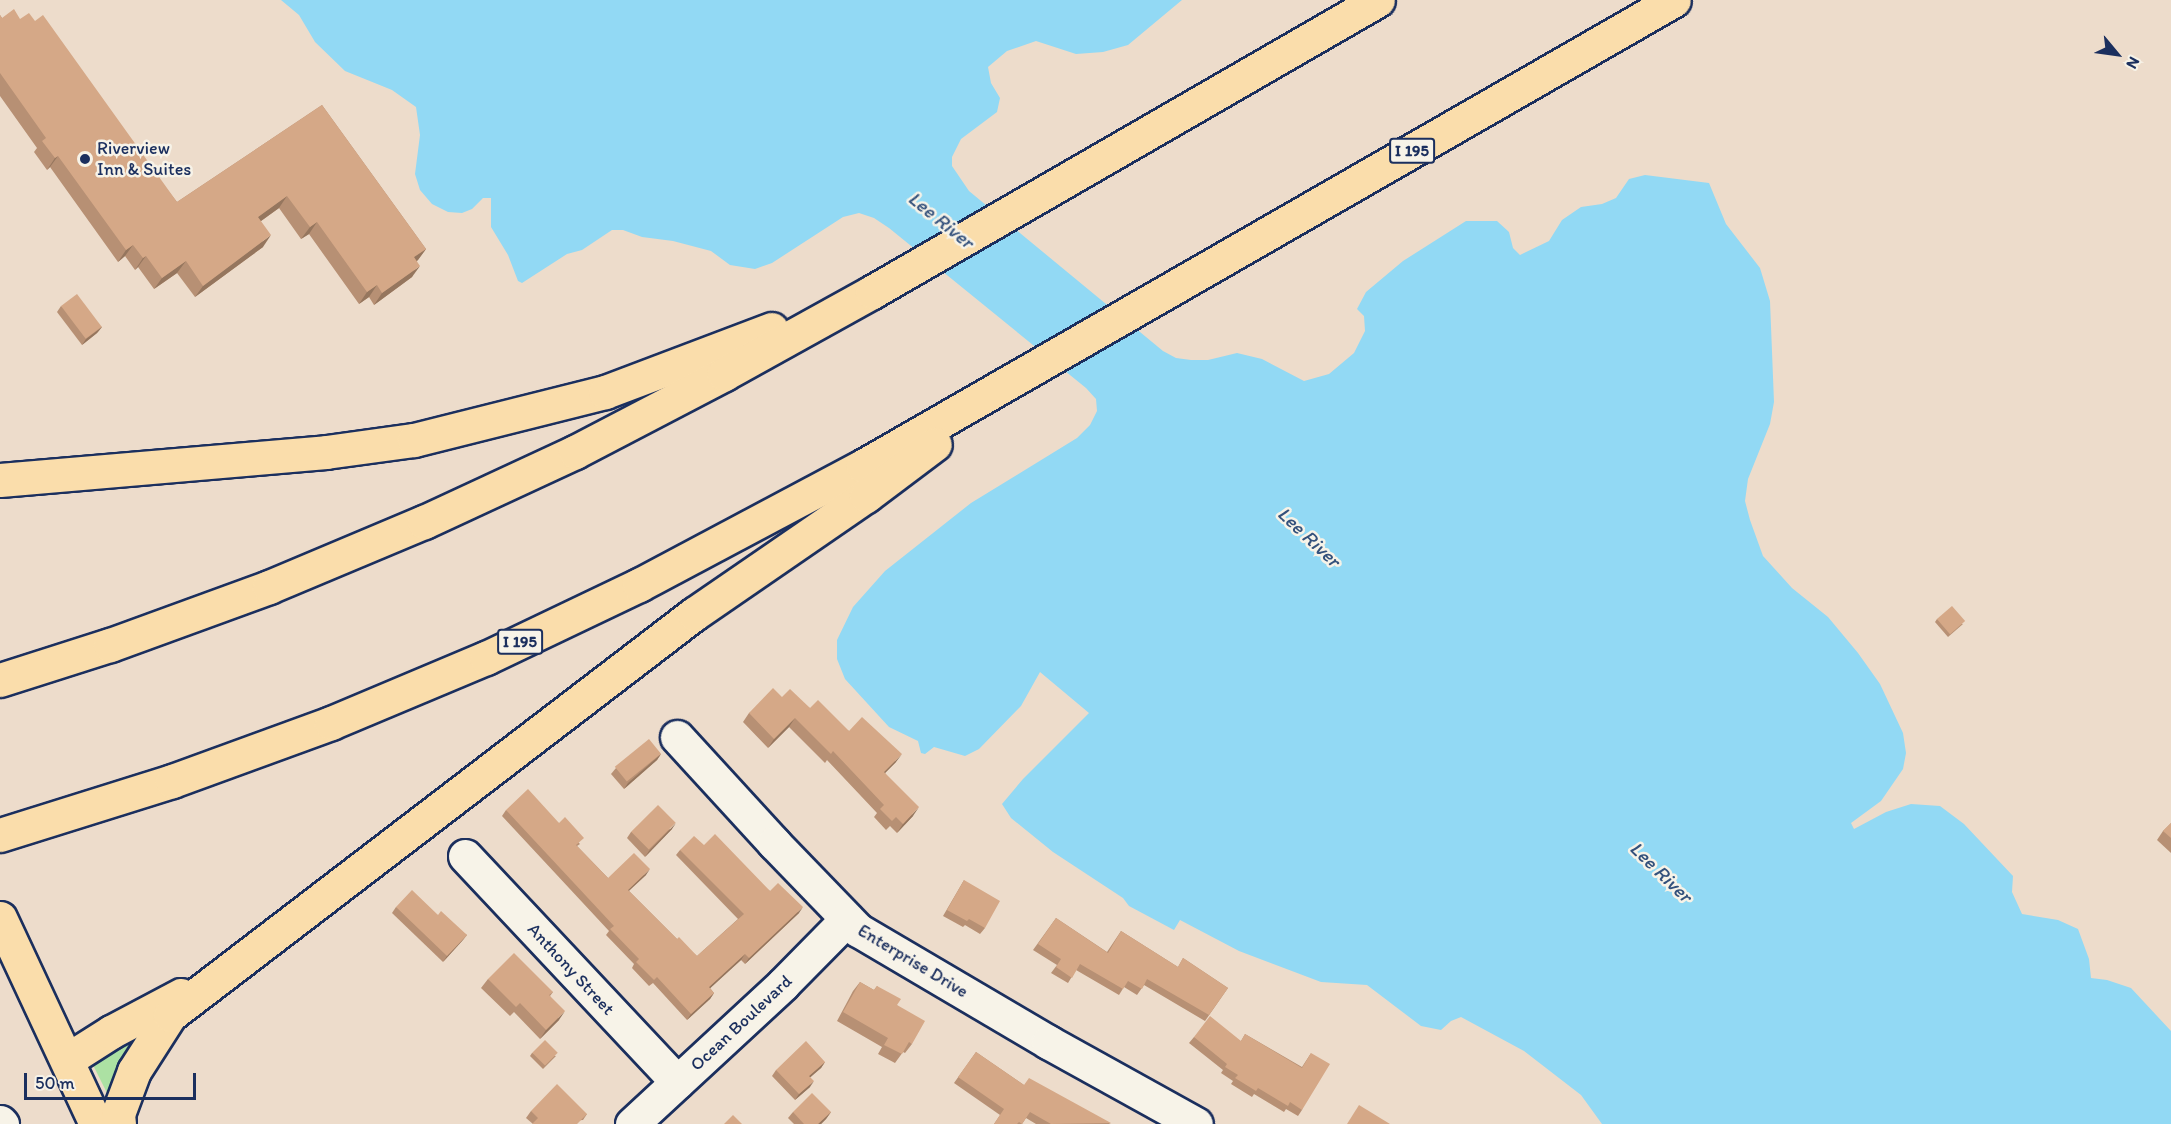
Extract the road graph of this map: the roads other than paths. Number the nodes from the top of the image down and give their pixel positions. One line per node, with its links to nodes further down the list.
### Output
1 (1378, 0): 3 (main road)
2 (1674, 0): 4 (main road, I 195)
3 (872, 292): 5 (main road); 6 (main road)
4 (1022, 375): 8 (main road, I 195); 12 (main road)
5 (0, 480)
6 (0, 680)
7 (677, 736): 11 (street, Enterprise Drive)
8 (0, 835)
9 (465, 856): 14 (street, Anthony Street)
10 (0, 918): 13 (main road)
11 (847, 919): 14 (street, Ocean Boulevard); 18 (street, Enterprise Drive)
12 (262, 946): 13 (main road); 16 (main road)
13 (67, 1060): 15 (main road)
14 (677, 1082): 17 (street, Ocean Boulevard)
15 (96, 1124)
16 (119, 1124)
17 (632, 1124)
18 (1196, 1124)

